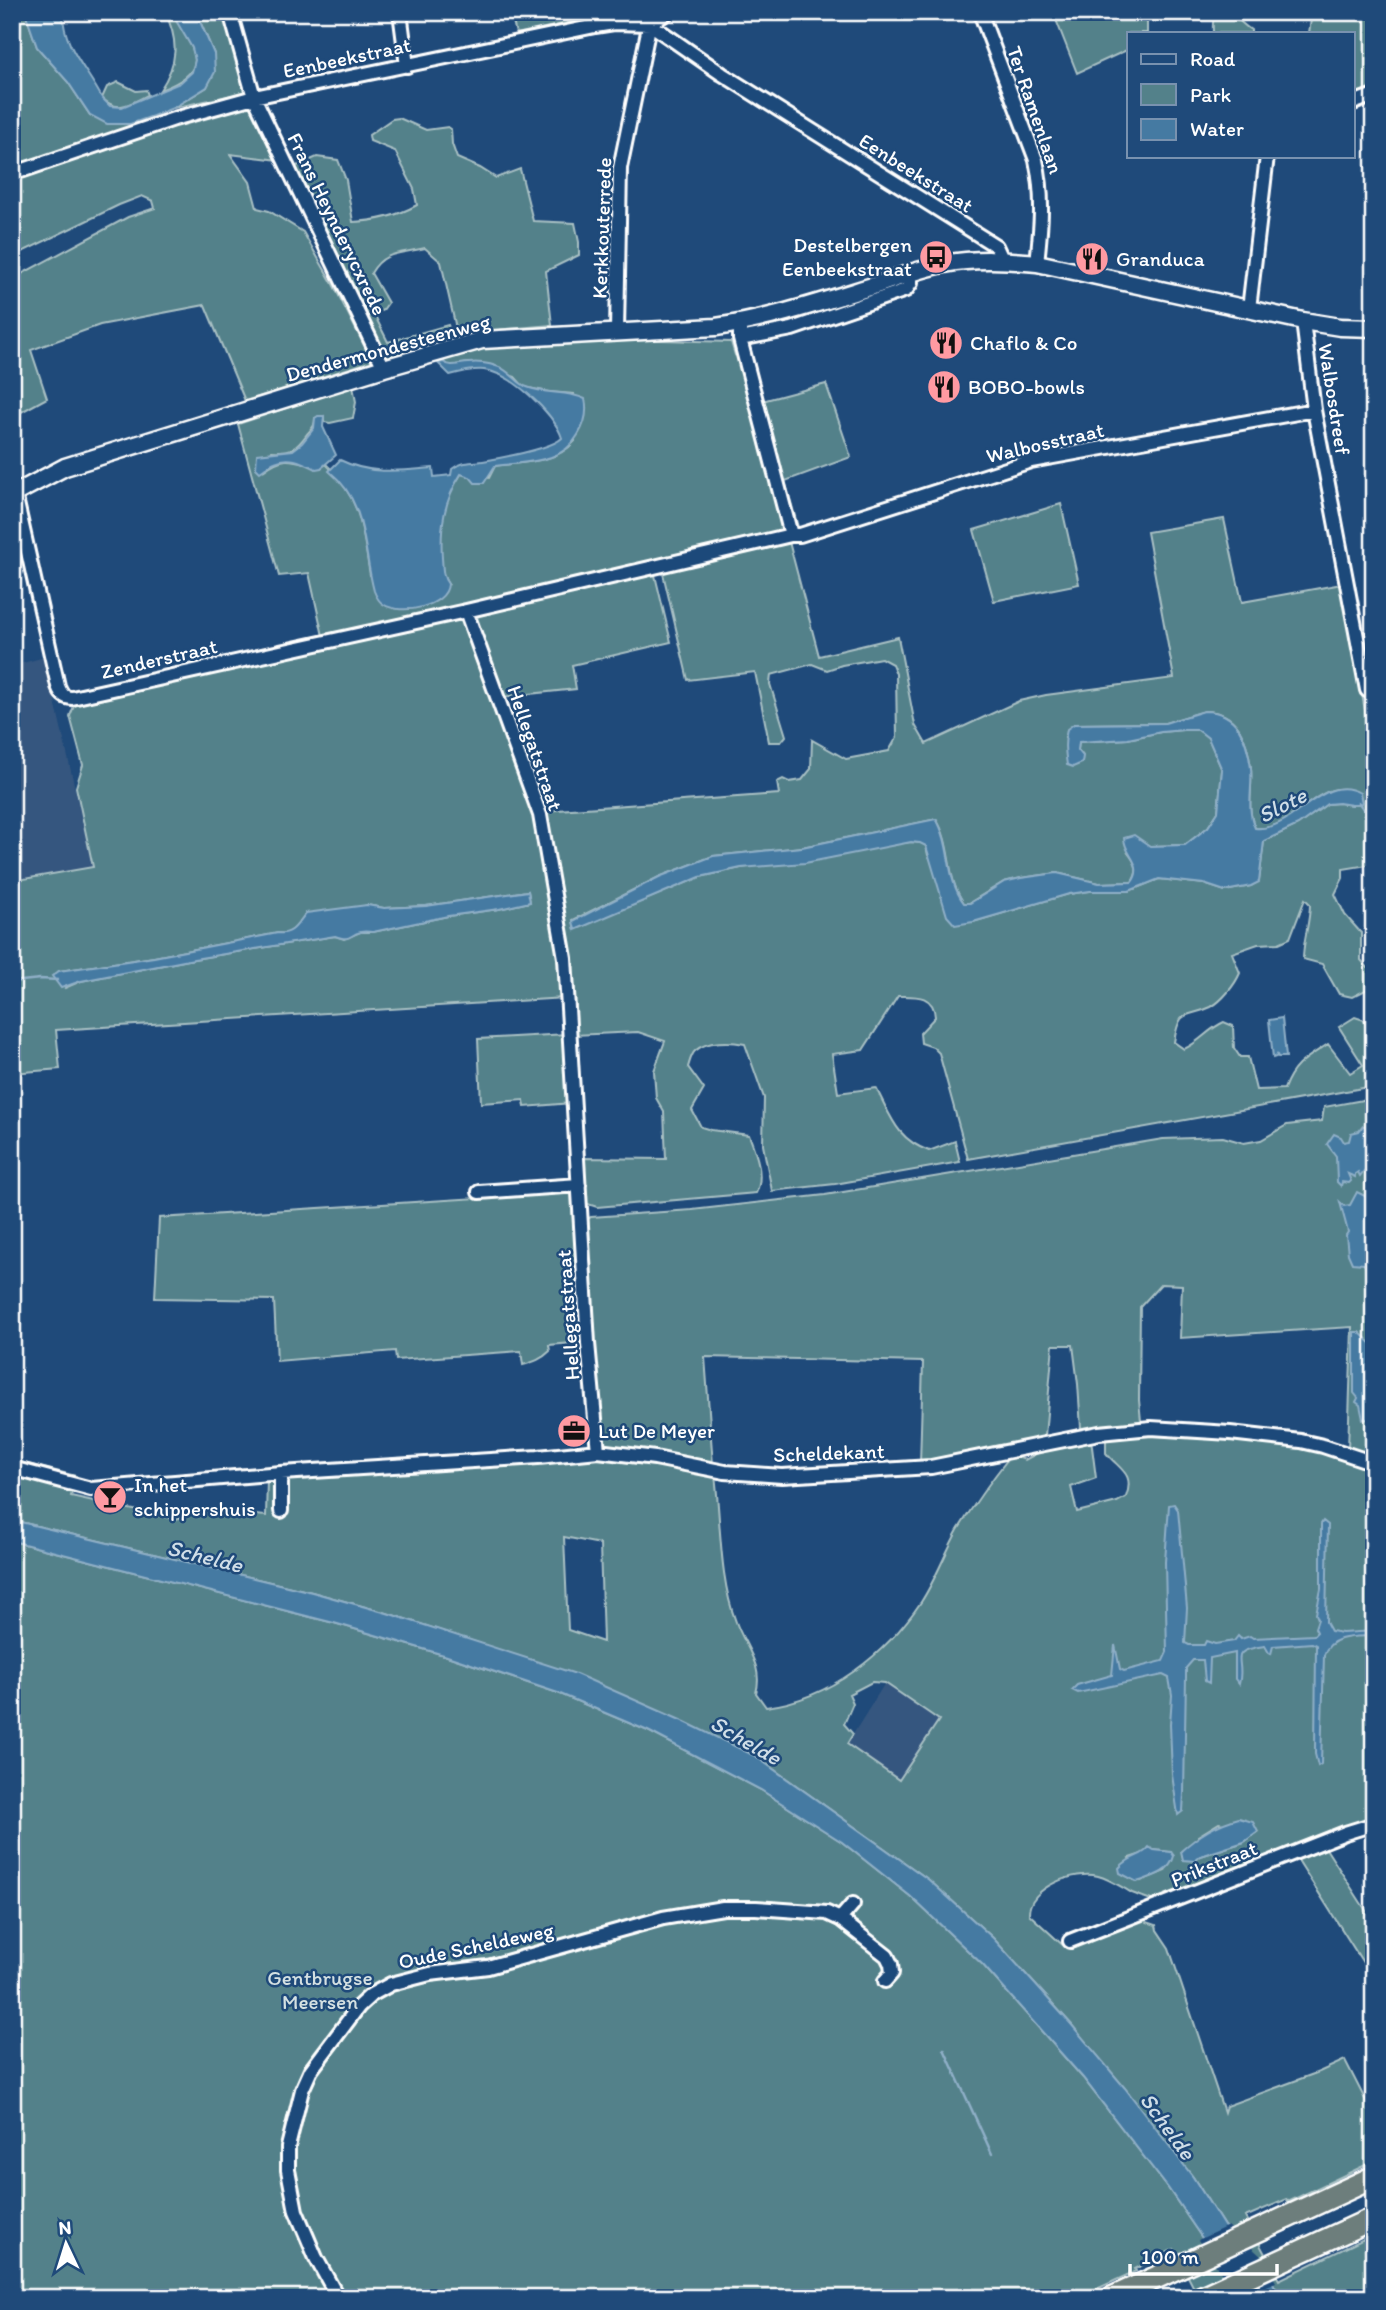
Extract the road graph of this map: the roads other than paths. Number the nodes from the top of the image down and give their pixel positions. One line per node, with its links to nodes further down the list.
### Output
1 (230, 12): 8 (street, Frans Heynderycxrede)
2 (400, 12): 6 (street)
3 (668, 12): 5 (street)
4 (980, 12): 13 (street, Ter Ramenlaan)
5 (651, 18): 6 (street, Eenbeekstraat); 12 (street, Eenbeekstraat); 19 (street, Kerkkouterrede)
6 (407, 66): 8 (street, Eenbeekstraat)
7 (1374, 95): 9 (street)
8 (254, 97): 11 (street, Eenbeekstraat); 21 (street, Frans Heynderycxrede)
9 (1354, 103)
10 (1267, 158): 14 (street)
11 (12, 174)
12 (1002, 259): 13 (main road, Dendermondesteenweg); 18 (main road, Dendermondesteenweg)
13 (1037, 263): 14 (main road, Dendermondesteenweg)
14 (1249, 309): 15 (main road, Dendermondesteenweg)
15 (1303, 321): 16 (main road, Dendermondesteenweg); 22 (street, Walbosdreef)
16 (1340, 327): 17 (main road, Dendermondesteenweg); 20 (main road, Dendermondesteenweg)
17 (1374, 328)
18 (740, 331): 19 (main road, Dendermondesteenweg); 24 (street)
19 (617, 332): 21 (main road, Dendermondesteenweg)
20 (1374, 337)
21 (384, 368): 23 (main road, Dendermondesteenweg)
22 (1314, 410): 24 (street, Walbosstraat); 26 (street, Walbosdreef)
23 (14, 494): 25 (street, Zenderstraat)
24 (791, 535): 25 (street)
25 (466, 611): 27 (street, Hellegatstraat)
26 (1367, 690)
27 (579, 1185): 28 (street); 29 (street, Hellegatstraat)
28 (479, 1192)
29 (598, 1451): 30 (street, Scheldekant); 32 (street, Scheldekant)
30 (1374, 1464)
31 (12, 1468): 32 (street, Scheldekant)
32 (281, 1473): 33 (street)
33 (281, 1511)
34 (1374, 1824): 37 (street, Prikstraat)
35 (853, 1903): 36 (street)
36 (840, 1919): 38 (street, Oude Scheldeweg); 41 (street, Oude Scheldeweg)
37 (1070, 1941)
38 (885, 1981)
39 (1374, 2177): 42 (highway)
40 (1374, 2218): 43 (highway)
41 (338, 2298)
42 (1112, 2298)
43 (1200, 2298)

